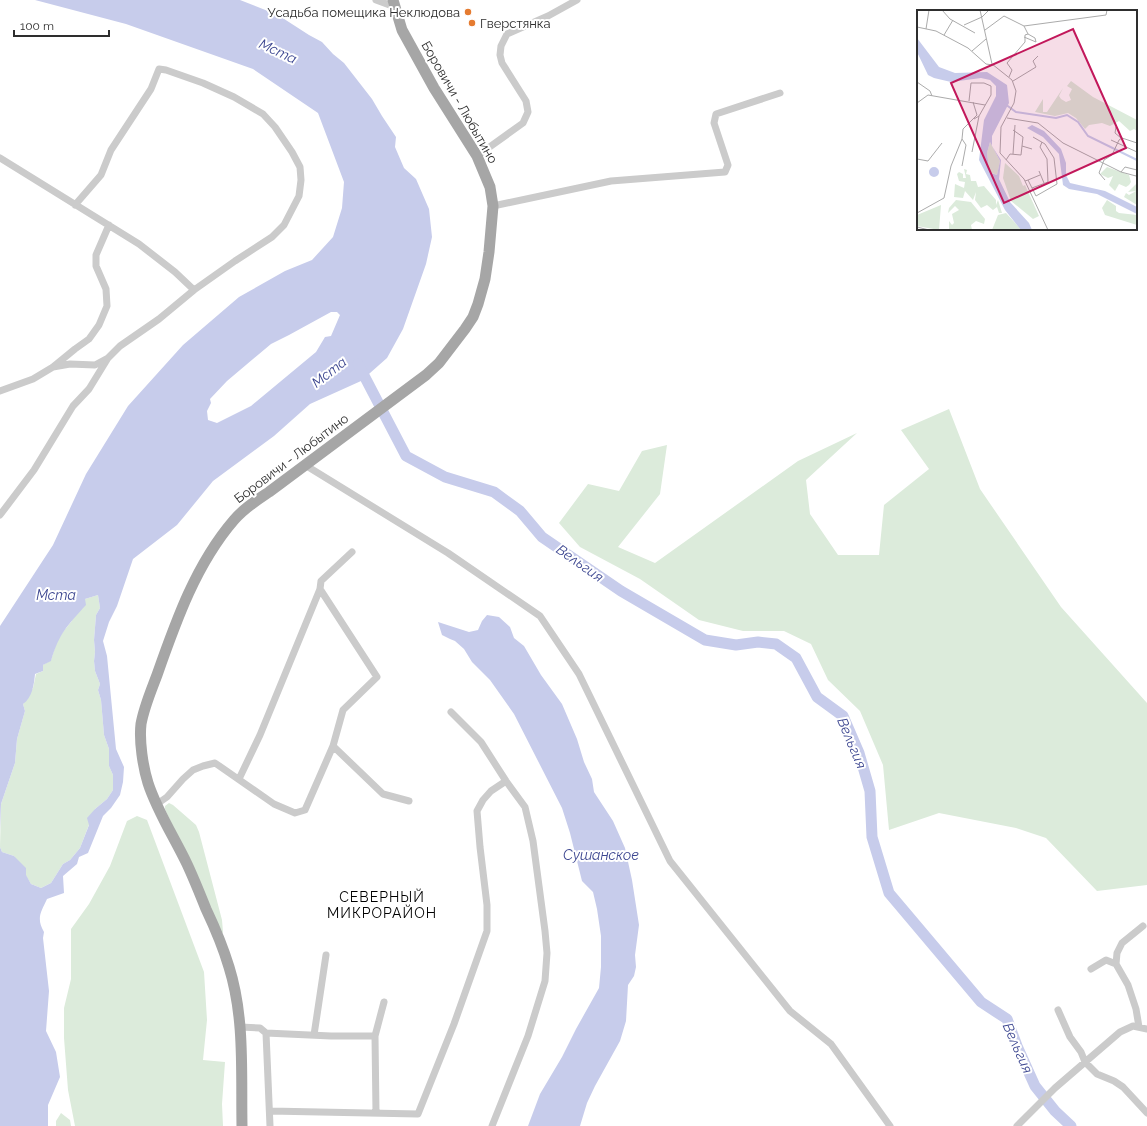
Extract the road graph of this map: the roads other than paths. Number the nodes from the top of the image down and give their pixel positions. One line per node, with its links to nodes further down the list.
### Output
1 (376, 0): 3 (street)
2 (577, 0): 5 (street)
3 (394, 4): 5 (main road, Боровичи - Любытино)
4 (780, 93): 8 (street)
5 (477, 156): 8 (main road, Боровичи - Любытино)
6 (0, 158): 7 (street)
7 (75, 205): 9 (street); 10 (street)
8 (493, 206): 14 (main road, Боровичи - Любытино)
9 (109, 225): 10 (street); 12 (street)
10 (194, 290): 11 (street)
11 (108, 358): 12 (street); 15 (street)
12 (53, 367): 13 (street)
13 (0, 391)
14 (306, 465): 23 (main road, Боровичи - Любытино); 43 (street)
15 (0, 515)
16 (352, 552): 17 (street)
17 (320, 589): 19 (street); 20 (street)
18 (452, 712): 21 (street)
19 (333, 746): 20 (street); 22 (street)
20 (240, 779): 23 (street)
21 (506, 781): 38 (street); 42 (street)
22 (409, 801)
23 (158, 808): 30 (main road, Боровичи - Любытино)
24 (1143, 926): 26 (street)
25 (326, 955): 34 (street)
26 (1116, 964): 27 (street); 31 (street)
27 (1091, 969)
28 (384, 1002): 35 (street)
29 (1058, 1010): 36 (street)
30 (240, 1027): 33 (street); 40 (main road, Боровичи - Любытино)
31 (1139, 1027): 32 (street); 36 (street)
32 (1147, 1029)
33 (266, 1033): 34 (street); 37 (street)
34 (314, 1035): 35 (street)
35 (375, 1036): 38 (street)
36 (1085, 1062): 39 (street); 44 (street)
37 (270, 1111): 38 (street); 41 (street)
38 (376, 1113)
39 (1147, 1113)
40 (242, 1126)
41 (270, 1126)
42 (492, 1126)
43 (890, 1126)
44 (1018, 1126)

